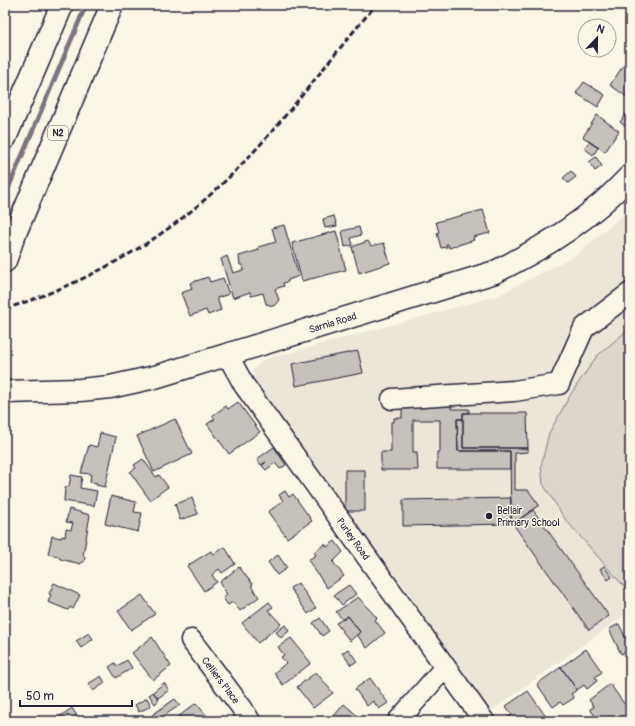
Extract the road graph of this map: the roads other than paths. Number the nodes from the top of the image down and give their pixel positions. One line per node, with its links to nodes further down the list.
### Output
1 (62, 5): 3 (main road)
2 (112, 5): 5 (main road, N2)
3 (5, 138)
4 (630, 176): 7 (main road, Sarnia Road)
5 (5, 261)
6 (630, 293): 9 (street)
7 (227, 354): 8 (main road, Sarnia Road); 11 (street, Purley Road)
8 (5, 392)
9 (392, 399)
10 (191, 640): 12 (street, Celliers Place)
11 (445, 667): 13 (street); 14 (street, Purley Road)
12 (250, 721)
13 (398, 721)
14 (484, 721)

